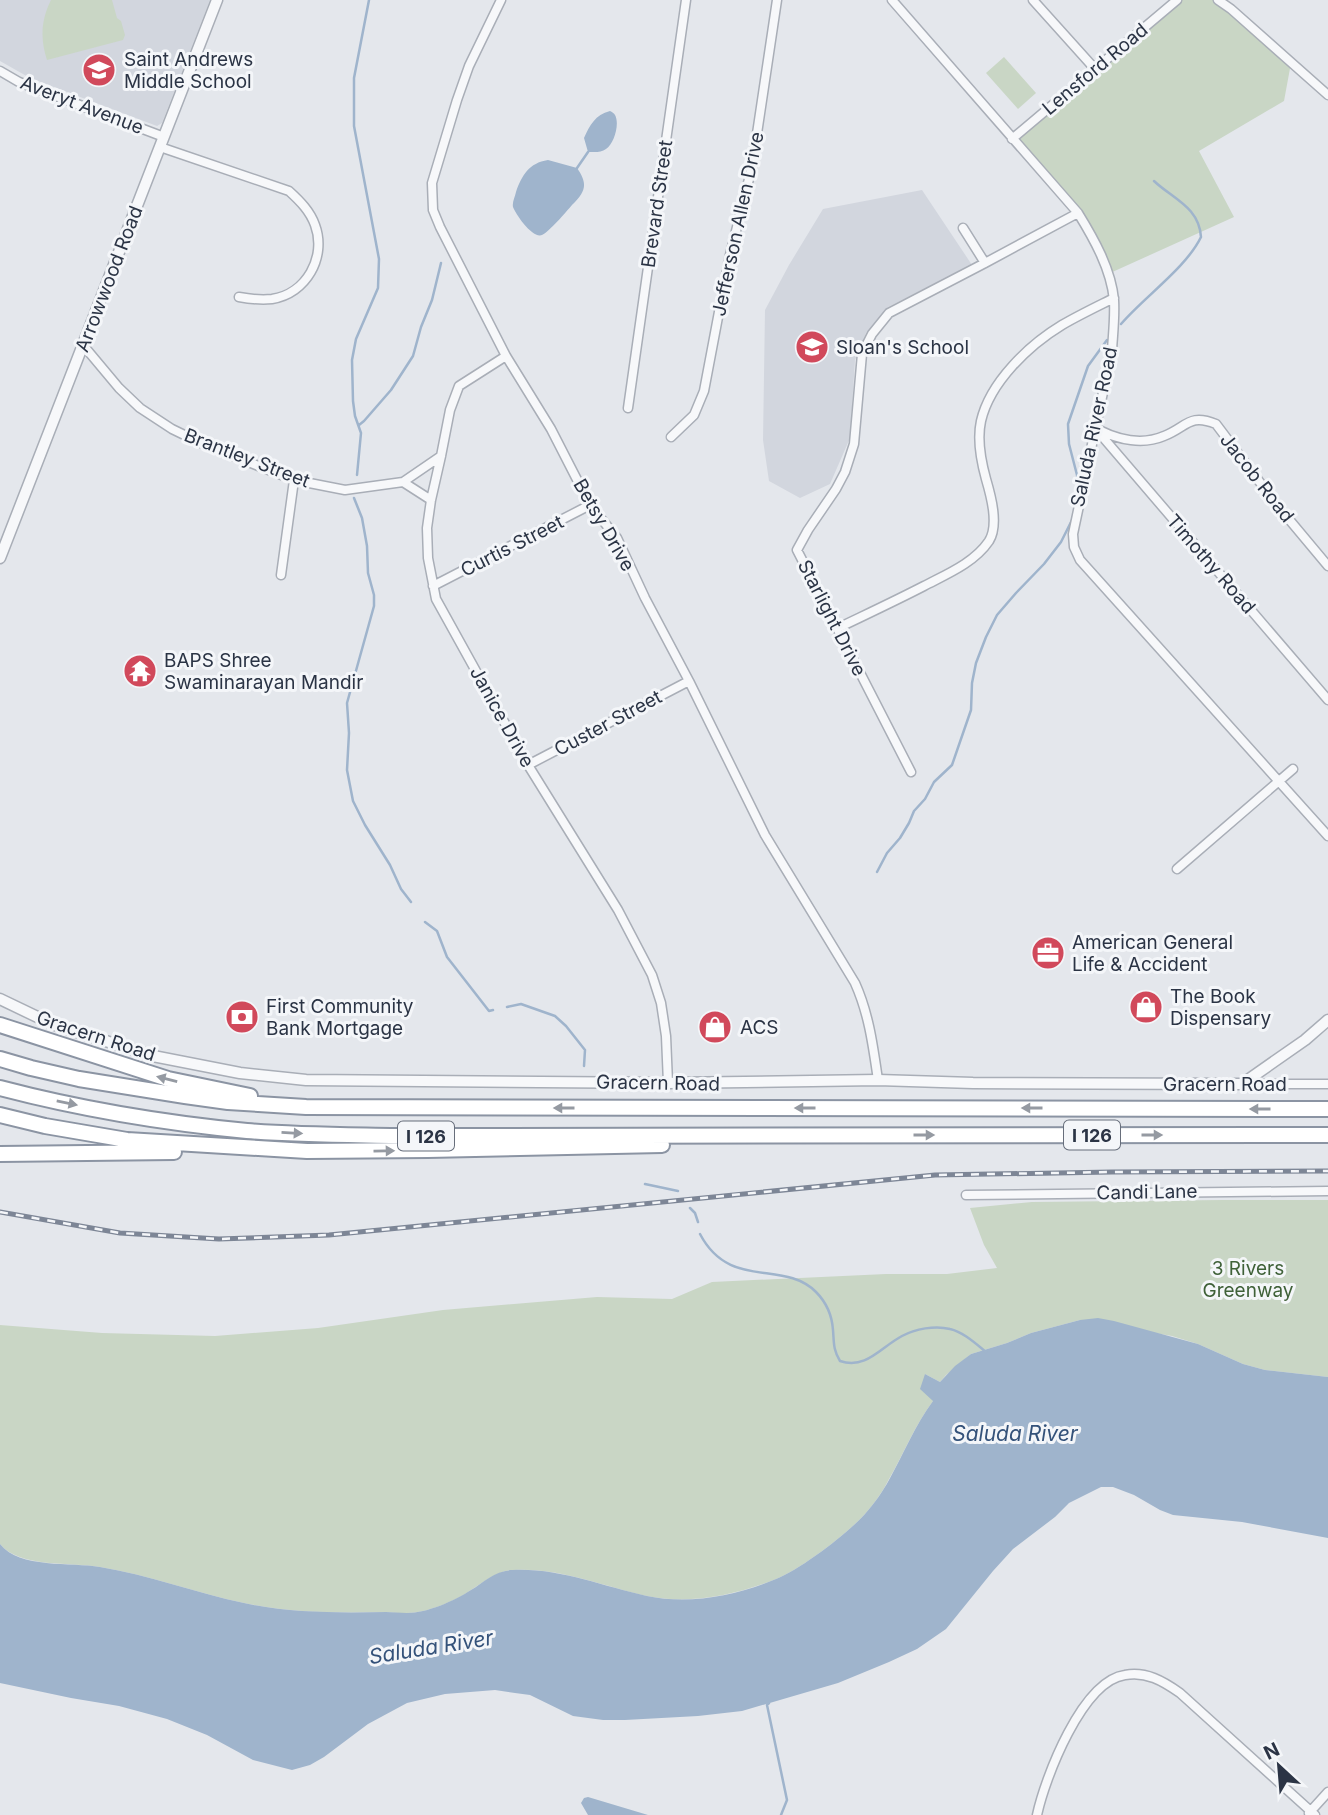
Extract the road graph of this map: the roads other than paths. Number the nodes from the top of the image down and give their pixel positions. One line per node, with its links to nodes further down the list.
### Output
1 (217, 0): 13 (street, Arrowwood Road)
2 (501, 0): 20 (street, Betsy Drive)
3 (686, 0): 21 (street, Brevard Street)
4 (777, 0): 23 (street, Jefferson Allen Drive)
5 (892, 0): 12 (street, Saluda River Road)
6 (1033, 0): 9 (street)
7 (1177, 0): 9 (street, Lensford Road)
8 (1218, 0): 11 (street)
9 (1095, 69): 12 (street, Lensford Road)
10 (0, 71): 13 (street, Averyt Avenue)
11 (1328, 94)
12 (1012, 139): 14 (street, Saluda River Road)
13 (162, 142): 17 (street, Averyt Avenue); 19 (street, Arrowwood Road)
14 (1077, 213): 16 (street, Starlight Drive); 18 (street, Saluda River Road)
15 (963, 228): 16 (street)
16 (985, 264): 33 (street, Starlight Drive)
17 (239, 297)
18 (1114, 298): 22 (street, Saluda River Road); 33 (street)
19 (83, 345): 25 (street, Brantley Street); 29 (street, Arrowwood Road)
20 (506, 355): 24 (street, Janice Drive); 28 (street, Betsy Drive)
21 (628, 408)
22 (1095, 428): 30 (street, Jacob Road); 35 (street, Timothy Road); 39 (street, Saluda River Road)
23 (671, 437)
24 (441, 456): 26 (street, Brantley Street); 27 (street, Janice Drive)
25 (294, 480): 26 (street, Brantley Street); 31 (street)
26 (403, 482): 27 (street)
27 (430, 500): 32 (street, Janice Drive)
28 (590, 505): 32 (street, Curtis Street); 34 (street, Betsy Drive)
29 (0, 558)
30 (1328, 566)
31 (281, 575)
32 (433, 586): 36 (street, Janice Drive)
33 (838, 628): 38 (street, Starlight Drive)
34 (689, 681): 36 (street, Custer Street); 46 (street, Betsy Drive)
35 (1328, 700)
36 (527, 765): 47 (street, Janice Drive)
37 (1293, 769): 39 (street)
38 (911, 772)
39 (1278, 781): 40 (street, Saluda River Road); 41 (street)
40 (1328, 836)
41 (1177, 869)
42 (0, 999): 47 (street, Gracern Road)
43 (1328, 1020): 48 (street)
44 (0, 1024): 51 (highway, one-way to 44)
45 (0, 1059): 51 (highway, I 126)
46 (878, 1080): 47 (street, Gracern Road); 48 (street, Gracern Road)
47 (668, 1083)
48 (1242, 1084): 49 (street, Gracern Road)
49 (1328, 1084)
50 (0, 1088): 54 (highway, I 126, one-way to 54)
51 (306, 1107): 52 (highway, I 126, one-way to 51)
52 (1328, 1109)
53 (0, 1115): 56 (highway)
54 (856, 1135): 55 (highway, I 126, one-way to 55); 56 (highway, one-way to 54)
55 (1328, 1135)
56 (307, 1151): 57 (highway)
57 (0, 1154)
58 (1328, 1191): 59 (street, Candi Lane)
59 (966, 1195)
60 (1328, 1792): 61 (street)
61 (1311, 1814): 62 (street)
62 (1037, 1815)

